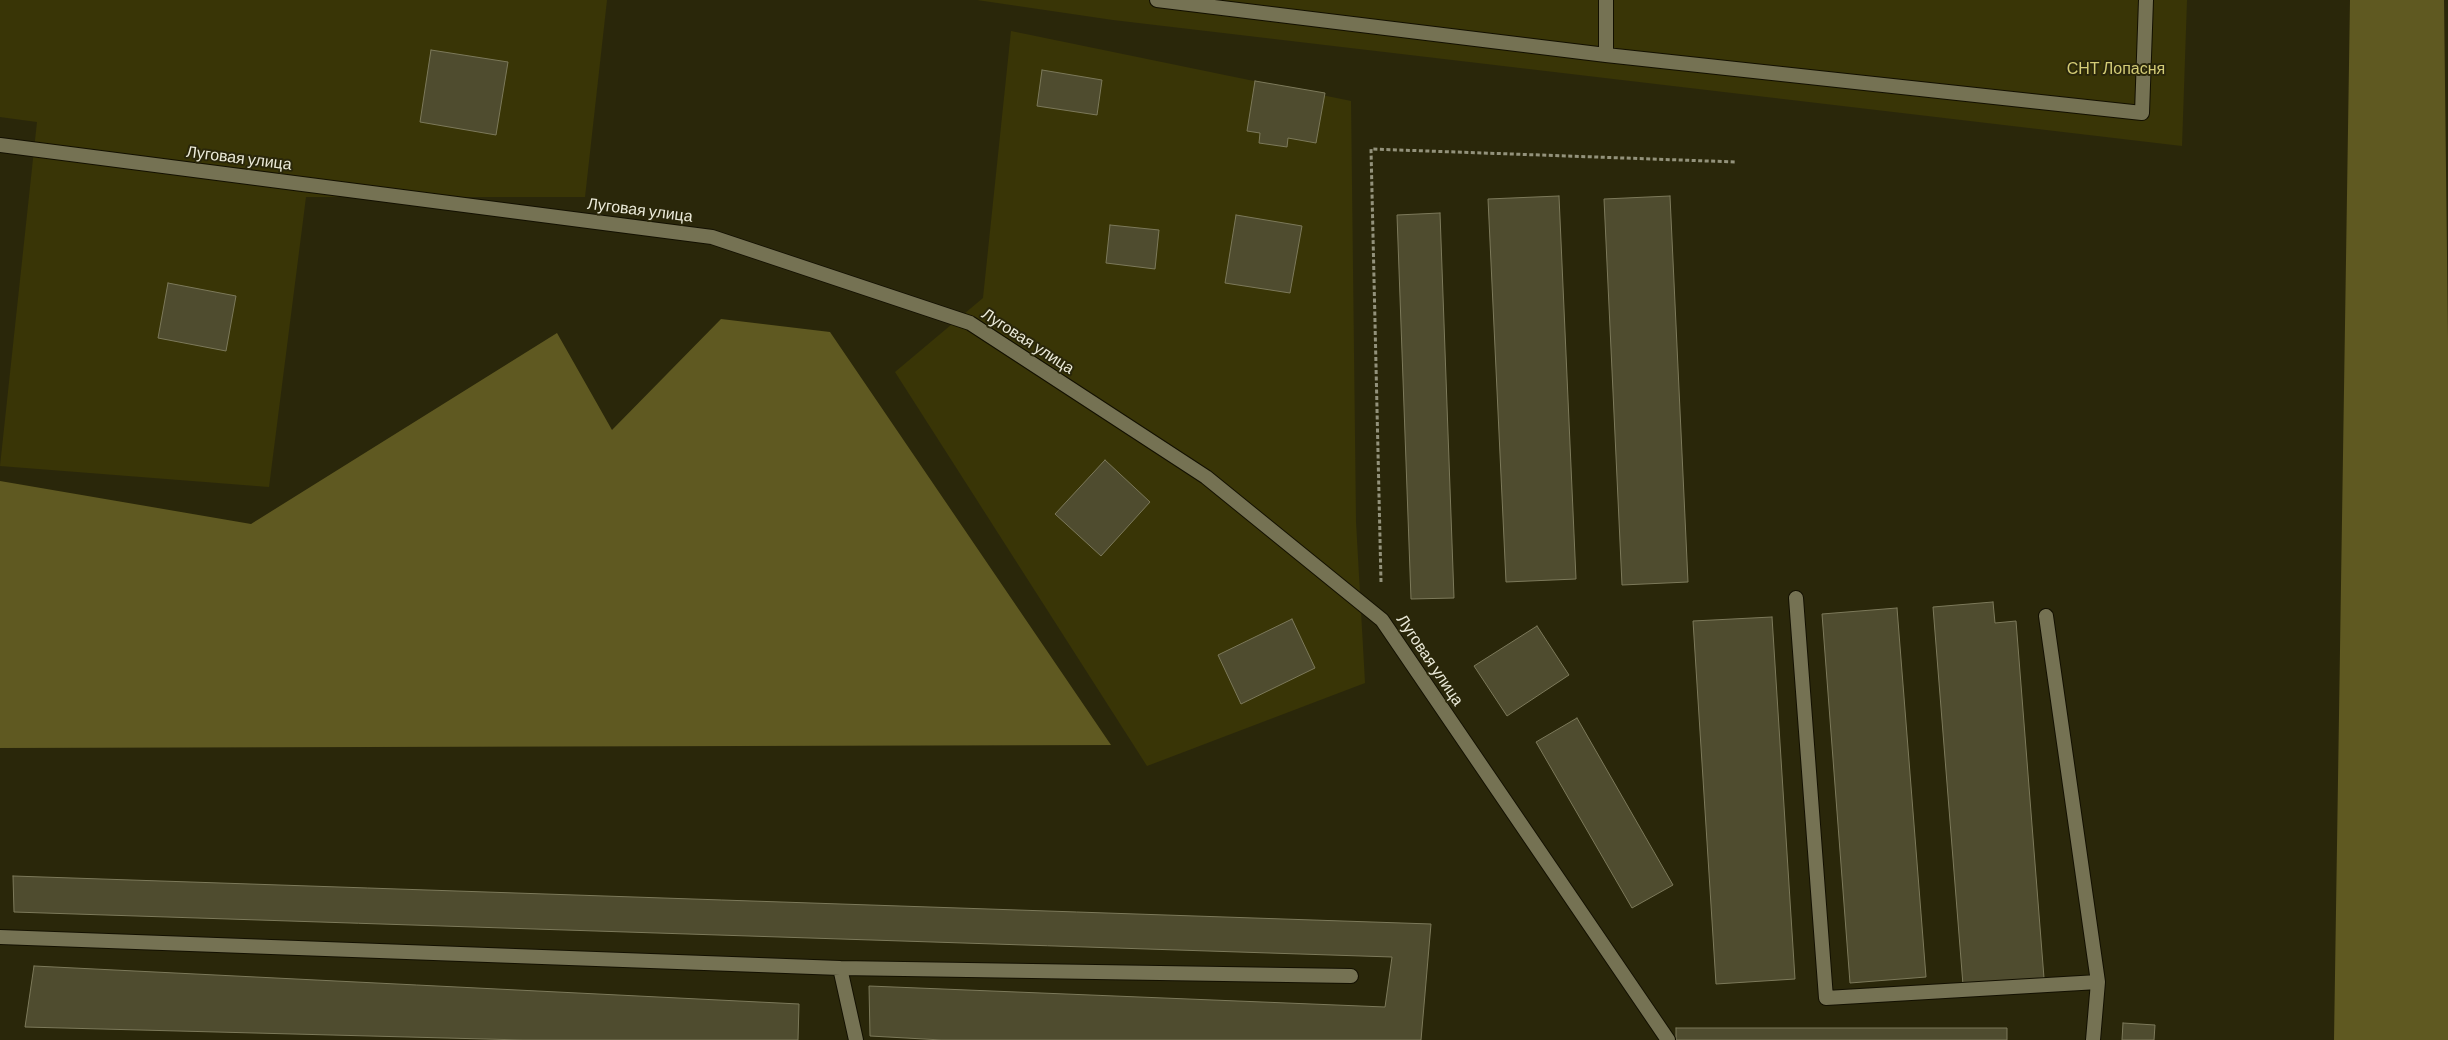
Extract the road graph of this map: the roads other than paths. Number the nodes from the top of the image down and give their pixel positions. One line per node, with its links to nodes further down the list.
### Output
1 (1157, 0): 4 (street)
2 (1606, 0): 4 (street)
3 (2146, 0): 4 (street)
4 (1606, 55)
5 (0, 145): 13 (street, Луговая улица)
6 (1796, 598): 11 (street)
7 (2046, 616): 11 (street)
8 (0, 937): 9 (street)
9 (840, 968): 10 (street); 12 (street)
10 (1351, 976)
11 (2098, 982): 14 (street)
12 (856, 1040)
13 (1668, 1040)
14 (2092, 1040)

